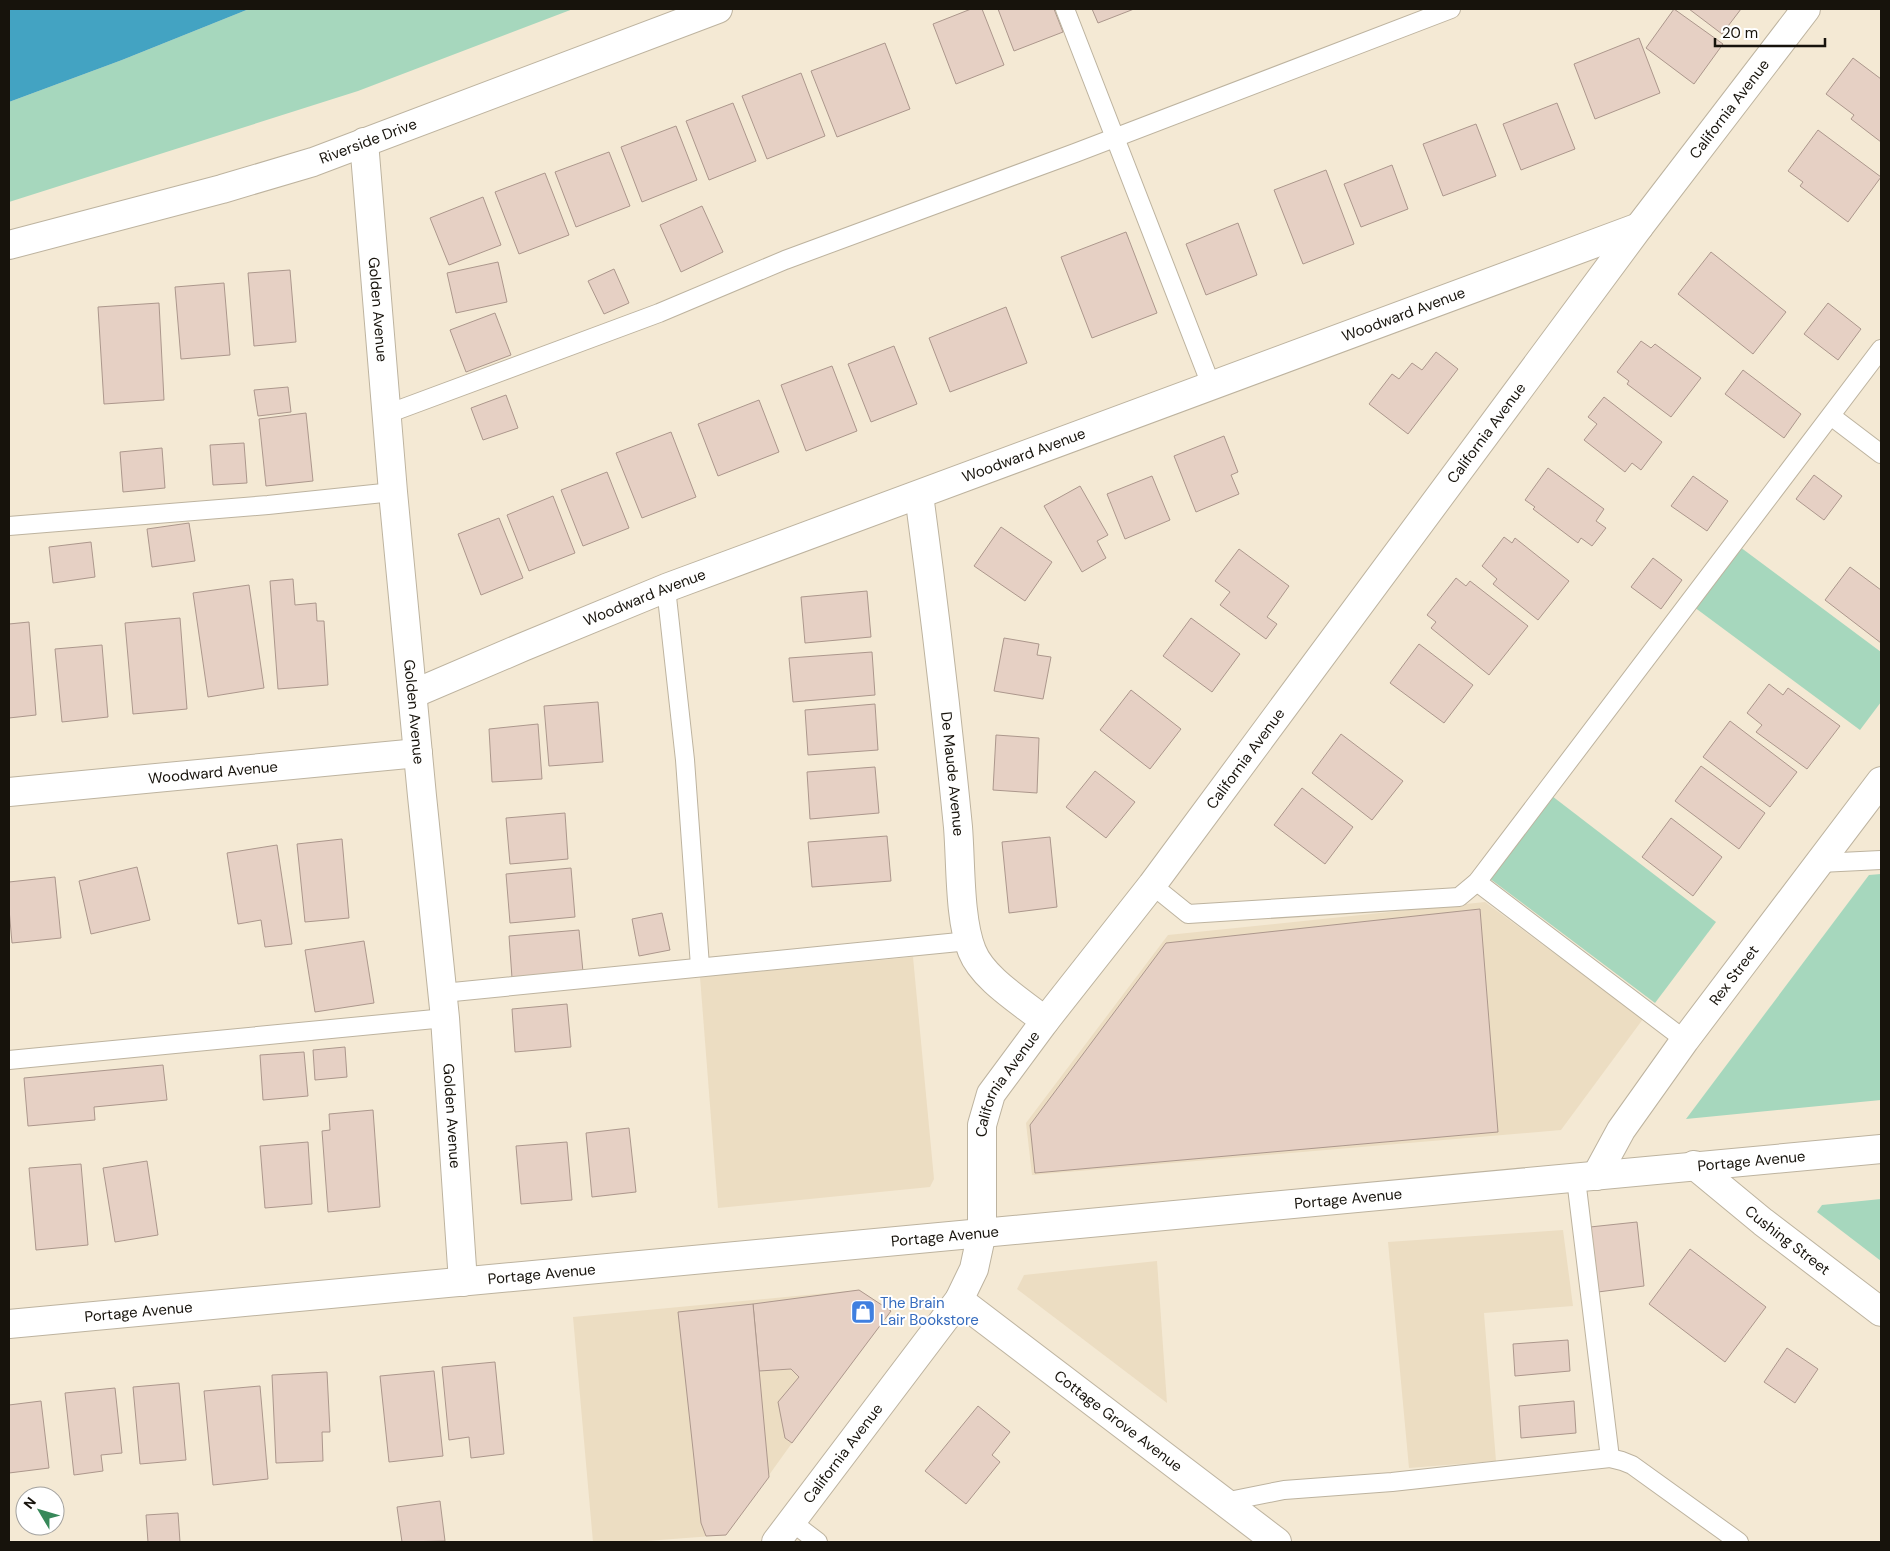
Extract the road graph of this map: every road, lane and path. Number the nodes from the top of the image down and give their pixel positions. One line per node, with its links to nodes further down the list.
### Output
1 (718, 9): 6 (street, Riverside Drive)
2 (1065, 9): 5 (lane)
3 (1451, 9): 5 (lane)
4 (1806, 9): 7 (street, California Avenue)
5 (1115, 138): 10 (lane); 11 (lane)
6 (364, 142): 8 (street, Riverside Drive); 11 (street, Golden Avenue)
7 (1639, 227): 10 (street, Woodward Avenue); 25 (street, California Avenue)
8 (9, 245)
9 (1881, 349): 12 (lane)
10 (1211, 386): 15 (street, Woodward Avenue)
11 (387, 414): 14 (street, Golden Avenue)
12 (1831, 416): 13 (lane); 24 (lane)
13 (1881, 454)
14 (393, 492): 16 (lane); 18 (street, Golden Avenue)
15 (919, 495): 17 (street, Woodward Avenue); 26 (street, De Maude Avenue)
16 (9, 526)
17 (666, 588): 18 (street, Woodward Avenue); 27 (lane)
18 (413, 694): 19 (street, Golden Avenue)
19 (418, 753): 21 (street, Woodward Avenue); 28 (street, Golden Avenue)
20 (1881, 781): 23 (street, Rex Street)
21 (9, 792)
22 (1881, 860): 23 (lane)
23 (1820, 863): 30 (street, Rex Street)
24 (1477, 882): 25 (lane); 30 (lane)
25 (1152, 885): 29 (street, California Avenue)
26 (969, 940): 27 (lane); 29 (street, De Maude Avenue)
27 (700, 966): 28 (lane)
28 (444, 1006): 31 (lane); 36 (street, Golden Avenue)
29 (1046, 1021): 35 (street, California Avenue)
30 (1686, 1040): 34 (street, Rex Street)
31 (9, 1060)
32 (1881, 1149): 33 (street, Portage Avenue)
33 (1694, 1166): 34 (street, Portage Avenue); 38 (street, Cushing Street)
34 (1586, 1177): 35 (street, Portage Avenue); 40 (lane)
35 (982, 1232): 36 (street, Portage Avenue); 37 (street, California Avenue)
36 (463, 1282): 39 (street, Portage Avenue)
37 (959, 1300): 41 (street, Cottage Grove Avenue); 42 (street, California Avenue)
38 (1881, 1312)
39 (9, 1324)
40 (1610, 1458): 41 (lane); 45 (lane)
41 (1224, 1502): 44 (street, Cottage Grove Avenue)
42 (784, 1532): 43 (lane)
43 (818, 1542)
44 (1277, 1542)
45 (1739, 1542)

